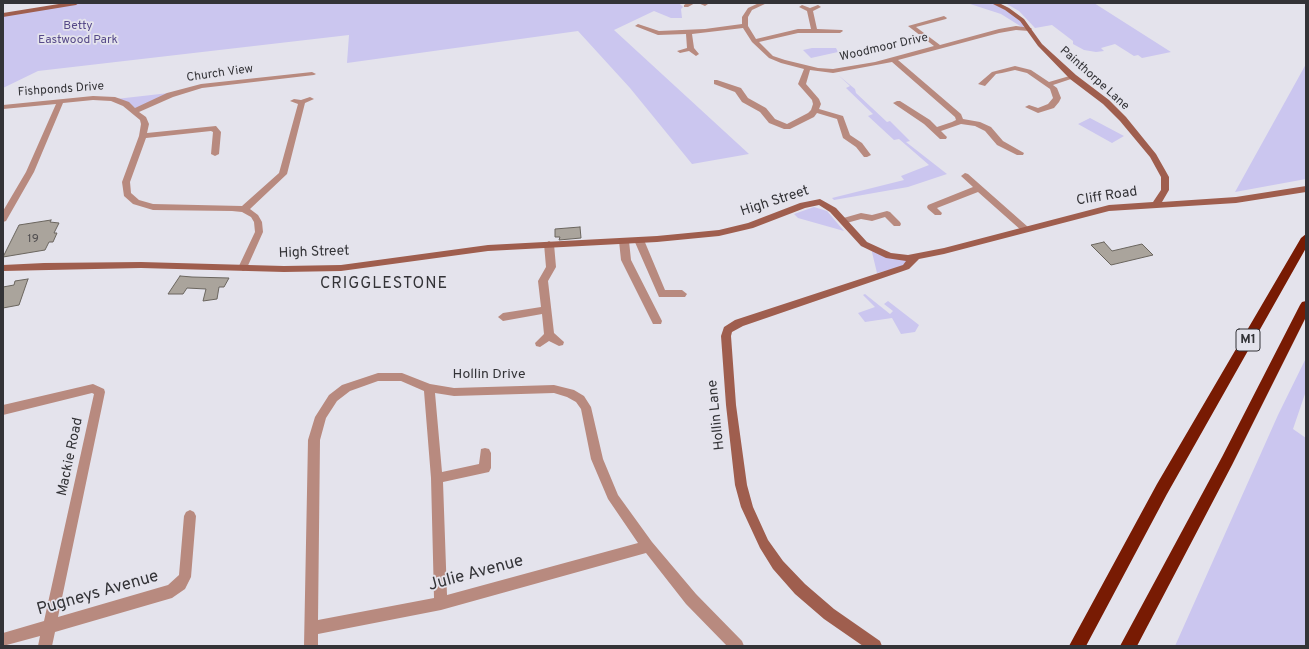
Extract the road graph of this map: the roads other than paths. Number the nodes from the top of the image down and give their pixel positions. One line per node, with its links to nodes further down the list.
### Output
1 (76, 3): 7 (street)
2 (994, 3): 11 (street, Painthorpe Lane)
3 (760, 4): 10 (street)
4 (802, 7): 6 (street)
5 (818, 7): 6 (street)
6 (810, 10): 12 (street)
7 (3, 15)
8 (944, 18): 16 (street)
9 (638, 26): 14 (street)
10 (745, 26): 14 (street); 15 (street, Woodmoor Drive)
11 (1030, 29): 16 (street, Woodmoor Drive); 22 (street, Painthorpe Lane)
12 (814, 30): 13 (street); 15 (street)
13 (840, 31)
14 (689, 32): 17 (street)
15 (754, 41): 19 (street, Woodmoor Drive)
16 (938, 46): 18 (street, Woodmoor Drive)
17 (680, 50)
18 (893, 59): 19 (street, Woodmoor Drive); 36 (street)
19 (807, 69): 35 (street)
20 (313, 74): 34 (street, Church View)
21 (980, 75): 23 (street)
22 (1074, 77): 27 (street); 46 (street, Painthorpe Lane)
23 (989, 78): 26 (street); 27 (street)
24 (717, 82): 28 (street)
25 (740, 82): 28 (street)
26 (982, 84)
27 (1048, 84): 33 (street)
28 (732, 87): 35 (street)
29 (60, 100): 32 (street, Fishponds Drive); 34 (street, Fishponds Drive); 49 (street)
30 (302, 100): 47 (street)
31 (897, 103): 37 (street)
32 (3, 107)
33 (1029, 108)
34 (134, 110): 38 (street, Fishponds Drive)
35 (815, 110): 41 (street)
36 (960, 120): 37 (street); 42 (street)
37 (936, 130): 39 (street)
38 (143, 136): 40 (street); 47 (street, Fishponds Drive)
39 (943, 137)
40 (214, 155)
41 (877, 155)
42 (1022, 155)
43 (965, 176): 44 (street)
44 (979, 188): 48 (street); 52 (street)
45 (1304, 189): 46 (street, Cliff Road)
46 (1156, 205): 52 (street, Cliff Road)
47 (244, 209): 59 (street)
48 (938, 213)
49 (3, 218)
50 (842, 221): 51 (street); 54 (street, High Street); 57 (street, High Street)
51 (897, 224)
52 (1025, 229): 57 (street, Cliff Road)
53 (1306, 238): 82 (highway, M1)
54 (639, 240): 55 (street, High Street); 60 (street)
55 (624, 241): 56 (street, High Street); 64 (street)
56 (549, 244): 59 (street, High Street); 62 (street)
57 (916, 257): 78 (street, Hollin Lane)
58 (3, 268): 59 (street, High Street)
59 (243, 268)
60 (682, 294)
61 (1306, 305): 83 (highway, M1)
62 (546, 310): 63 (street); 65 (street)
63 (503, 317)
64 (657, 321)
65 (549, 335): 66 (street); 67 (street)
66 (559, 342)
67 (540, 343)
68 (429, 388): 71 (street); 73 (street, Hollin Drive); 76 (street, Hollin Drive)
69 (3, 410): 75 (street, Mackie Road)
70 (486, 454): 71 (street)
71 (437, 478): 74 (street)
72 (190, 516): 75 (street, Pugneys Avenue)
73 (648, 546): 74 (street, Julie Avenue); 81 (street, Hollin Drive)
74 (441, 603): 76 (street, Julie Avenue)
75 (49, 626): 77 (street, Pugneys Avenue); 79 (street)
76 (312, 628): 80 (street, Hollin Drive)
77 (3, 640)
78 (868, 644)
79 (45, 646)
80 (311, 646)
81 (737, 646)
82 (1077, 646)
83 (1128, 646)

